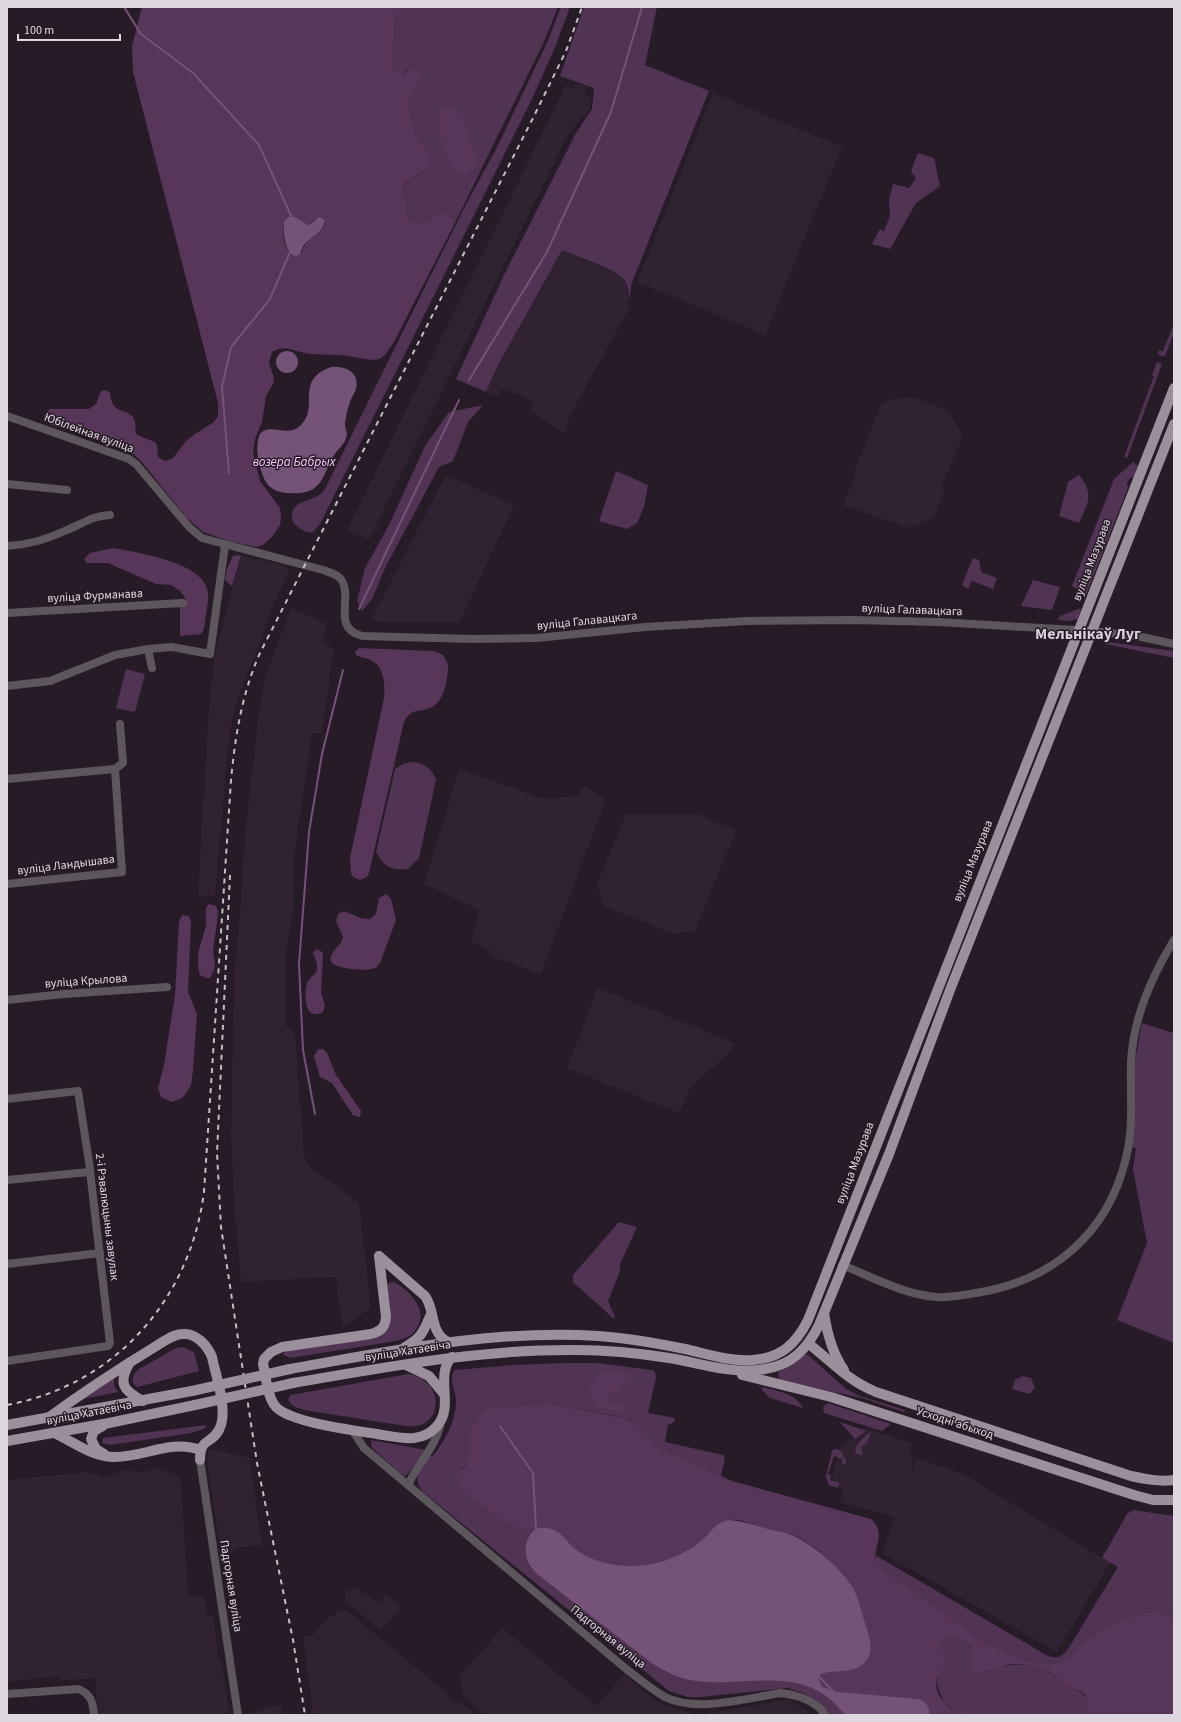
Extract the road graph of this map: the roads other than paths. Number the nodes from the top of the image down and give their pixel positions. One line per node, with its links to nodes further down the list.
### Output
1 (1174, 388): 11 (main road, вуліца Мазурава)
2 (7, 416): 7 (street, Юбілейная вуліца)
3 (1174, 424): 12 (main road)
4 (7, 484): 5 (street)
5 (66, 490)
6 (110, 515): 8 (street)
7 (225, 545): 11 (street, вуліца Галавацкага); 14 (street)
8 (7, 546)
9 (183, 603): 10 (street, вуліца Фурманава)
10 (7, 613)
11 (1079, 631): 12 (street, вуліца Галавацкага); 28 (main road, вуліца Мазурава)
12 (1092, 631): 13 (street, вуліца Галавацкага); 30 (main road)
13 (1174, 644)
14 (148, 650): 15 (street); 16 (street)
15 (152, 668)
16 (7, 686)
17 (120, 724): 18 (street)
18 (115, 769): 19 (street); 20 (street, вуліца Ландышава)
19 (7, 779)
20 (7, 884)
21 (1174, 940): 30 (street)
22 (167, 987): 23 (street, вуліца Крылова)
23 (7, 1000)
24 (7, 1099): 25 (street, 2-і Рэвалюцыны завулак)
25 (89, 1172): 26 (street); 27 (street, 2-і Рэвалюцыны завулак)
26 (7, 1180)
27 (100, 1253): 29 (street); 38 (street, 2-і Рэвалюцыны завулак)
28 (830, 1260): 30 (main road); 34 (main road, вуліца Мазурава)
29 (7, 1264)
30 (842, 1265): 31 (main road)
31 (824, 1313): 35 (main road); 42 (main road)
32 (431, 1314): 33 (main road); 36 (main road); 51 (main road)
33 (448, 1342): 34 (main road, вуліца Хатаевіча); 36 (main road, вуліца Хатаевіча)
34 (794, 1343): 35 (main road)
35 (809, 1344): 41 (main road, вуліца Хатаевіча); 42 (main road, Усходні абыход)
36 (401, 1349): 44 (main road, вуліца Хатаевіча, bridge)
37 (452, 1357): 40 (main road, вуліца Хатаевіча); 41 (main road, вуліца Хатаевіча); 43 (main road)
38 (7, 1361)
39 (130, 1362): 44 (main road); 46 (main road); 54 (main road)
40 (404, 1364): 43 (main road); 48 (main road, вуліца Хатаевіча, bridge)
41 (727, 1370): 50 (main road, Усходні абыход)
42 (850, 1379): 45 (main road, Усходні абыход)
43 (446, 1397): 47 (main road)
44 (143, 1401): 46 (main road, вуліца Хатаевіча)
45 (926, 1408): 50 (main road); 56 (main road, Усходні абыход)
46 (48, 1418): 49 (main road, вуліца Хатаевіча)
47 (441, 1421): 51 (main road); 57 (street)
48 (110, 1423): 52 (main road, вуліца Хатаевіча); 55 (main road)
49 (7, 1425)
50 (921, 1425): 58 (main road, Усходні абыход)
51 (352, 1430): 57 (street, Падгорная вуліца)
52 (54, 1433): 53 (main road, вуліца Хатаевіча); 55 (main road)
53 (7, 1441)
54 (200, 1455): 55 (main road); 61 (street, Падгорная вуліца)
55 (113, 1457)
56 (1174, 1480)
57 (408, 1485): 62 (street, Падгорная вуліца)
58 (1174, 1500)
59 (7, 1694): 60 (street)
60 (94, 1715)
61 (238, 1715)
62 (825, 1715)

